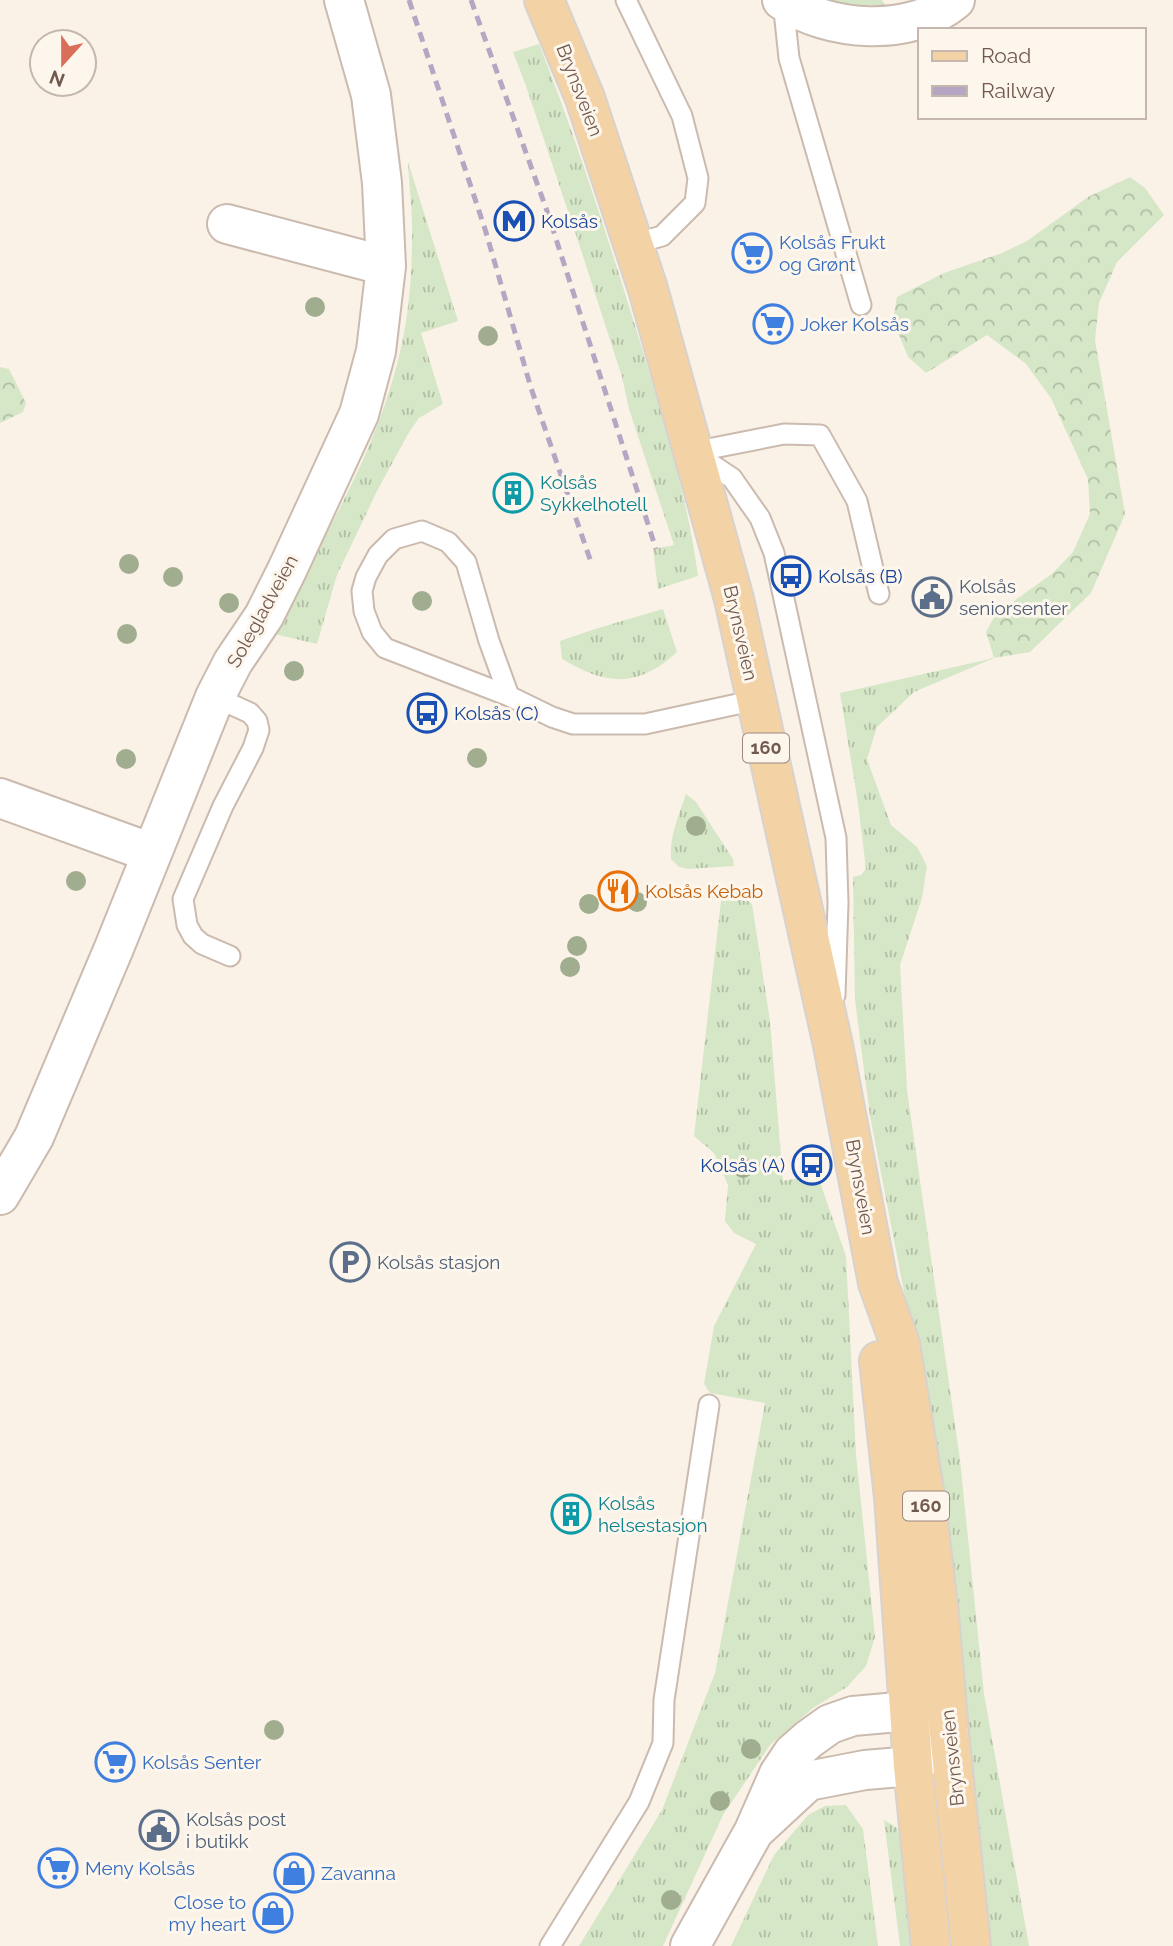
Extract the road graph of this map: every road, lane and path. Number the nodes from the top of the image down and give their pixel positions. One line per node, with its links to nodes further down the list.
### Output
1 (344, 0): 8 (street, Solegladveien)
2 (544, 0): 7 (main road, Brynsveien / 160)
3 (626, 0): 7 (lane)
4 (955, 0): 5 (street)
5 (783, 1): 9 (lane)
6 (227, 224): 8 (street)
7 (633, 244): 10 (main road, Brynsveien / 160)
8 (386, 266): 13 (street, Solegladveien)
9 (860, 305)
10 (693, 452): 11 (lane); 14 (main road, Brynsveien / 160); 18 (lane)
11 (879, 594)
12 (509, 696): 12 (lane); 14 (lane)
13 (215, 697): 16 (street, Solegladveien); 17 (lane)
14 (756, 700): 18 (main road, Brynsveien / 160)
15 (0, 798): 16 (street)
16 (152, 853): 19 (street, Solegladveien)
17 (230, 956)
18 (833, 1045): 20 (main road, Brynsveien / 160)
19 (0, 1195)
20 (878, 1283): 22 (main road, Brynsveien / 160); 23 (main road, Brynsveien / 160)
21 (709, 1405): 26 (lane)
22 (909, 1711): 23 (street); 24 (main road, Brynsveien / 160); 25 (street)
23 (949, 1733): 24 (street); 29 (main road, Brynsveien / 160)
24 (913, 1766): 25 (street); 28 (main road, Brynsveien / 160)
25 (754, 1831): 27 (street)
26 (550, 1946)
27 (690, 1946)
28 (931, 1946)
29 (971, 1946)

